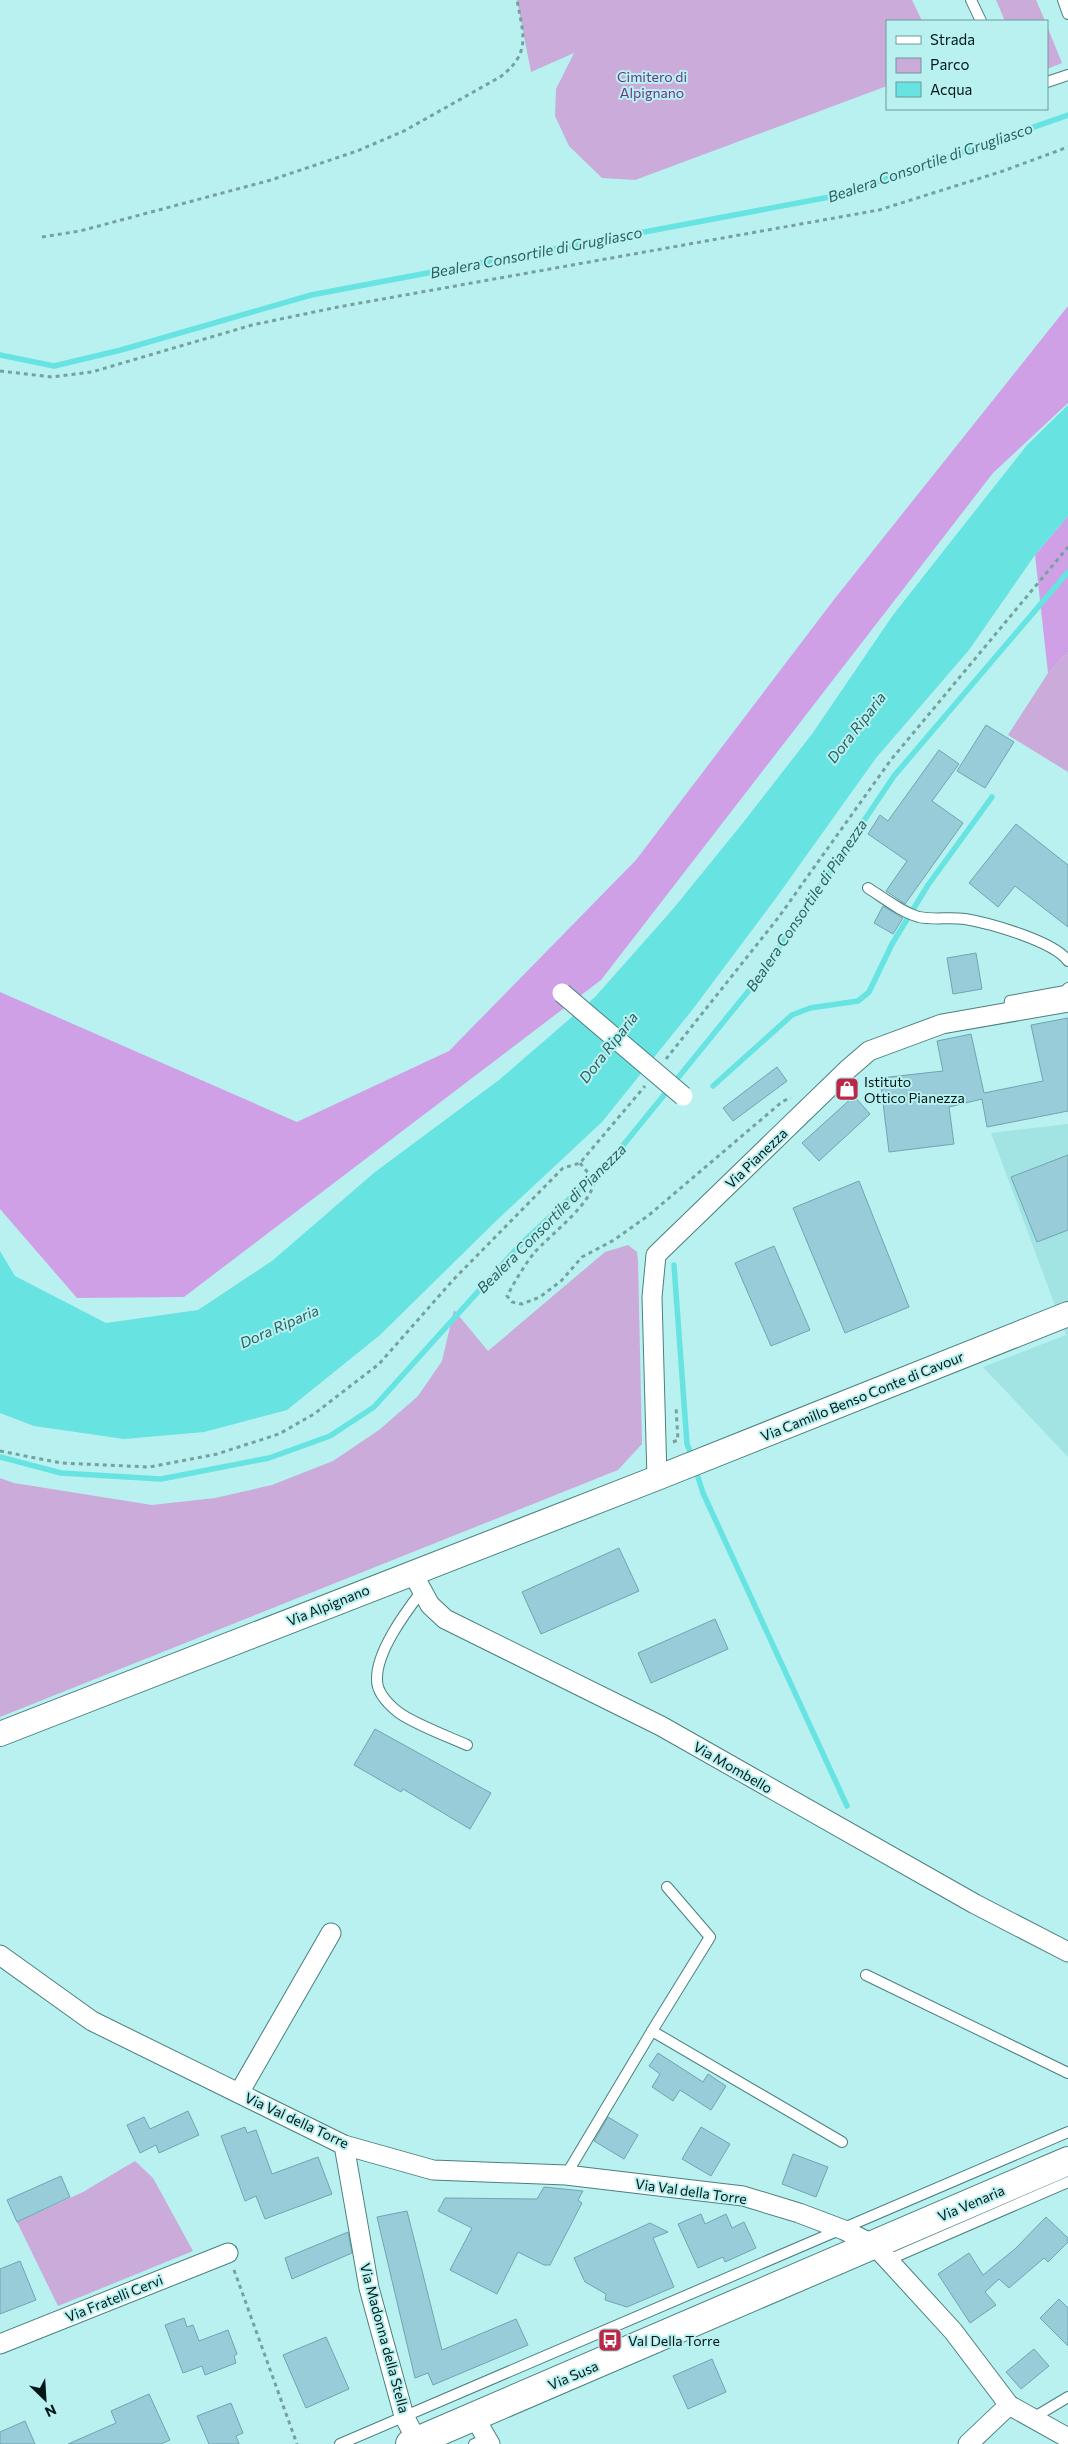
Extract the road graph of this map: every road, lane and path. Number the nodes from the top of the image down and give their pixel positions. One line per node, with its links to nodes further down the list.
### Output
1 (517, 0): 9 (path)
2 (971, 0): 5 (lane)
3 (1063, 0): 4 (lane)
4 (1068, 14)
5 (981, 20)
6 (1068, 74): 7 (lane)
7 (1048, 82)
8 (1068, 147): 10 (path)
9 (42, 237)
10 (0, 371)
11 (1068, 547): 18 (path)
12 (868, 888): 13 (lane)
13 (1068, 961)
14 (1068, 988): 17 (lane)
15 (562, 993): 20 (street, bridge)
16 (1068, 1002): 17 (street, Via Pianezza)
17 (1008, 1014): 26 (street, Via Pianezza)
18 (665, 1060)
19 (647, 1083): 22 (path)
20 (684, 1096)
21 (792, 1098): 22 (path)
22 (580, 1163): 25 (path)
23 (1068, 1315): 27 (street, Via Camillo Benso Conte di Cavour)
24 (675, 1401): 26 (path)
25 (0, 1451)
26 (656, 1451): 27 (street, Via Pianezza)
27 (657, 1478): 28 (street, Via Alpignano)
28 (417, 1582): 29 (street, Via Alpignano); 30 (lane); 33 (street, Via Mombello)
29 (0, 1734)
30 (467, 1745)
31 (667, 1887): 36 (lane)
32 (331, 1933): 38 (street, Via Val della Torre)
33 (1068, 1952)
34 (0, 1955): 38 (street, Via Val della Torre)
35 (866, 1975): 37 (lane)
36 (652, 2031): 40 (lane); 43 (lane)
37 (1068, 2073)
38 (239, 2093): 41 (street, Via Val della Torre)
39 (1068, 2132): 45 (lane)
40 (842, 2142)
41 (344, 2145): 43 (street, Via Val della Torre); 51 (street, Via Madonna della Stella)
42 (1068, 2161): 47 (main road, Via Venaria)
43 (566, 2175): 45 (street, Via Val della Torre)
44 (1068, 2182): 47 (lane)
45 (844, 2230): 47 (street, Via Val della Torre); 51 (lane)
46 (228, 2253): 48 (street, Via Fratelli Cervi); 56 (path)
47 (881, 2253): 50 (street, Via Val della Torre); 53 (main road, Via Susa)
48 (0, 2344)
49 (1068, 2397): 52 (lane)
50 (1009, 2405): 52 (street, Via Val della Torre); 58 (street)
51 (404, 2416): 55 (street, Via Madonna della Stella); 57 (lane)
52 (1033, 2418): 54 (street, Via Val della Torre)
53 (481, 2436): 55 (main road, Via Susa)
54 (1068, 2438)
55 (414, 2443)
56 (297, 2444)
57 (340, 2444)
58 (968, 2444)

